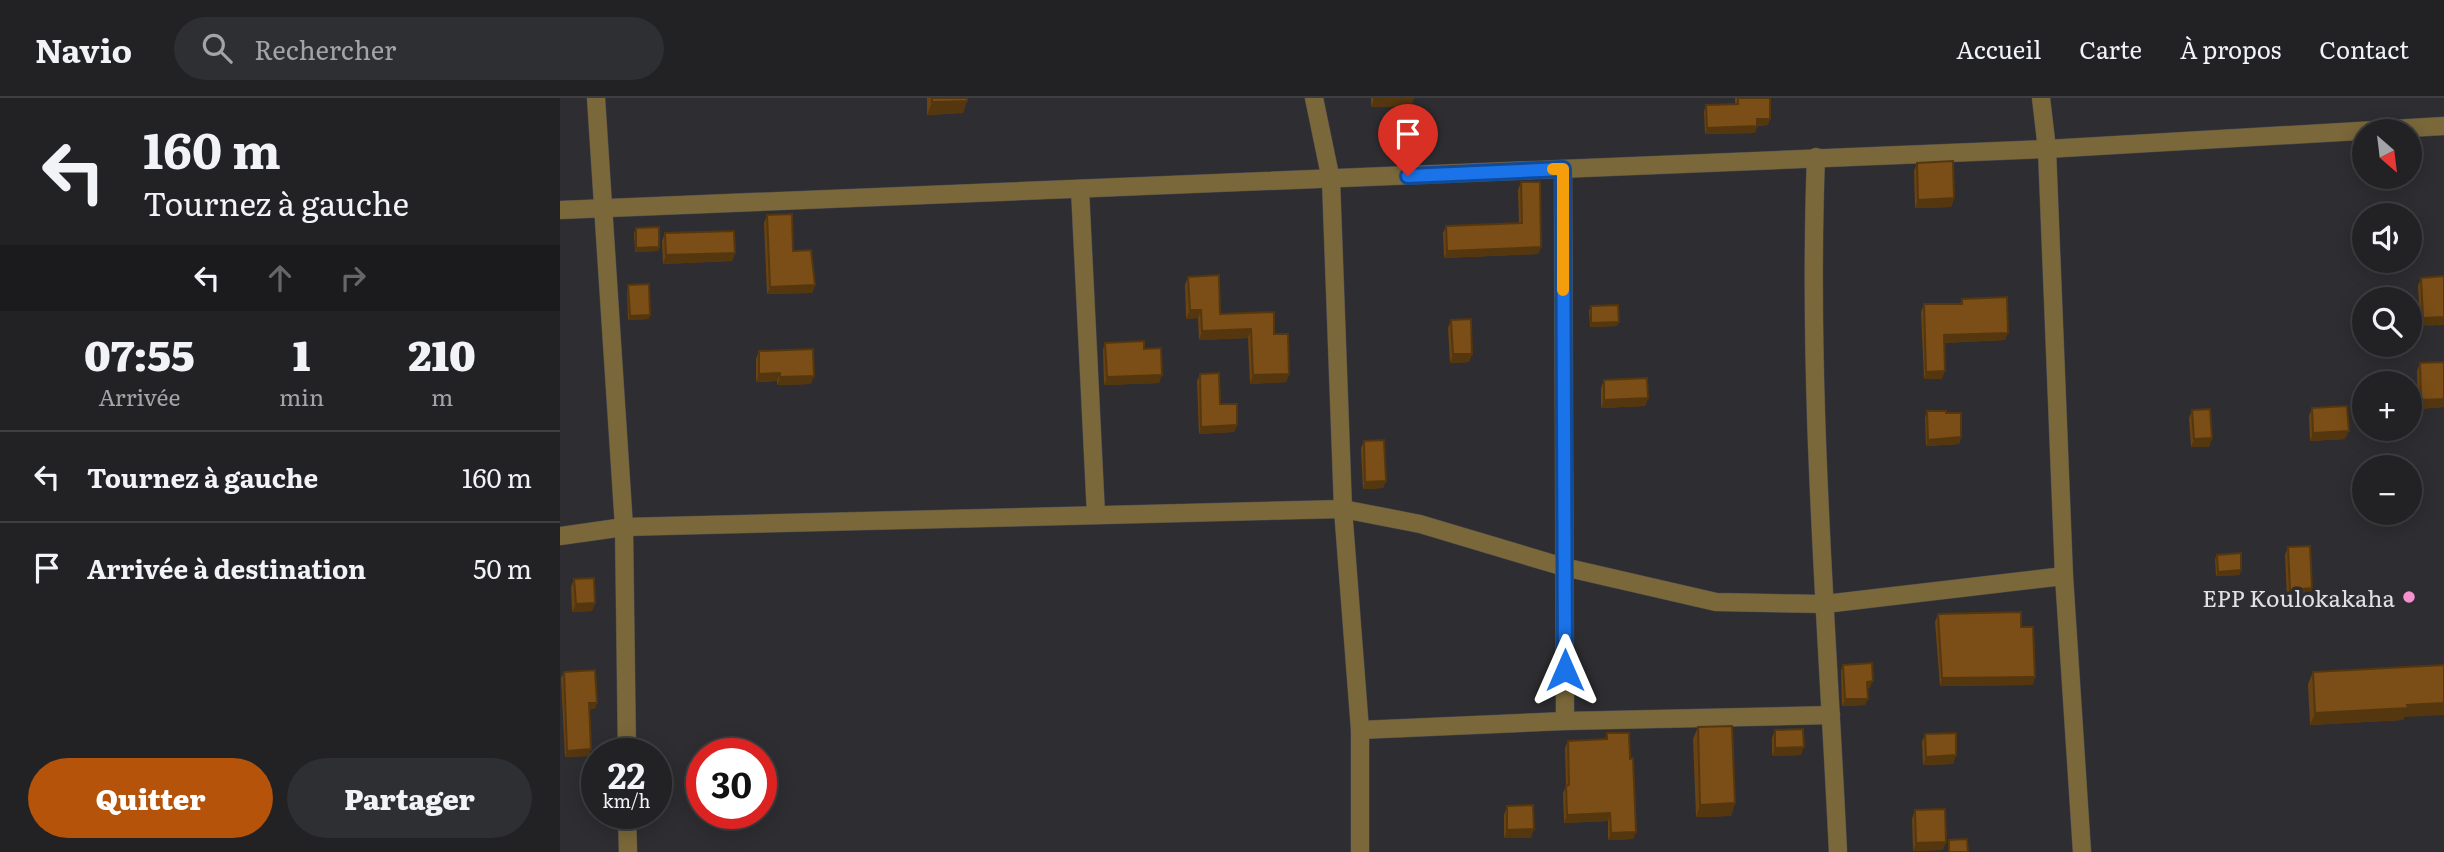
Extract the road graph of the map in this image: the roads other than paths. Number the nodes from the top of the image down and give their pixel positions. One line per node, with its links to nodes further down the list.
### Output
1 (596, 98): 10 (street)
2 (1314, 98): 8 (street)
3 (2041, 98): 5 (street)
4 (2444, 126): 5 (street)
5 (2047, 149): 6 (street); 17 (street)
6 (1816, 157): 7 (street); 18 (street)
7 (1563, 169): 8 (street); 16 (street)
8 (1331, 180): 9 (street); 12 (street)
9 (1080, 189): 10 (street); 13 (street)
10 (604, 208): 11 (street); 14 (street)
11 (560, 210)
12 (1343, 509): 13 (street); 16 (street); 21 (street)
13 (1096, 516): 14 (street)
14 (624, 527): 15 (street); 22 (street)
15 (560, 536)
16 (1564, 567): 18 (street); 20 (street)
17 (2064, 576): 18 (street); 27 (street)
18 (1825, 604): 19 (street)
19 (1831, 715): 20 (street); 26 (street)
20 (1565, 721): 21 (street)
21 (1360, 730): 25 (street)
22 (627, 738)
23 (627, 829): 24 (street)
24 (628, 852)
25 (1360, 852)
26 (1838, 852)
27 (2082, 852)

